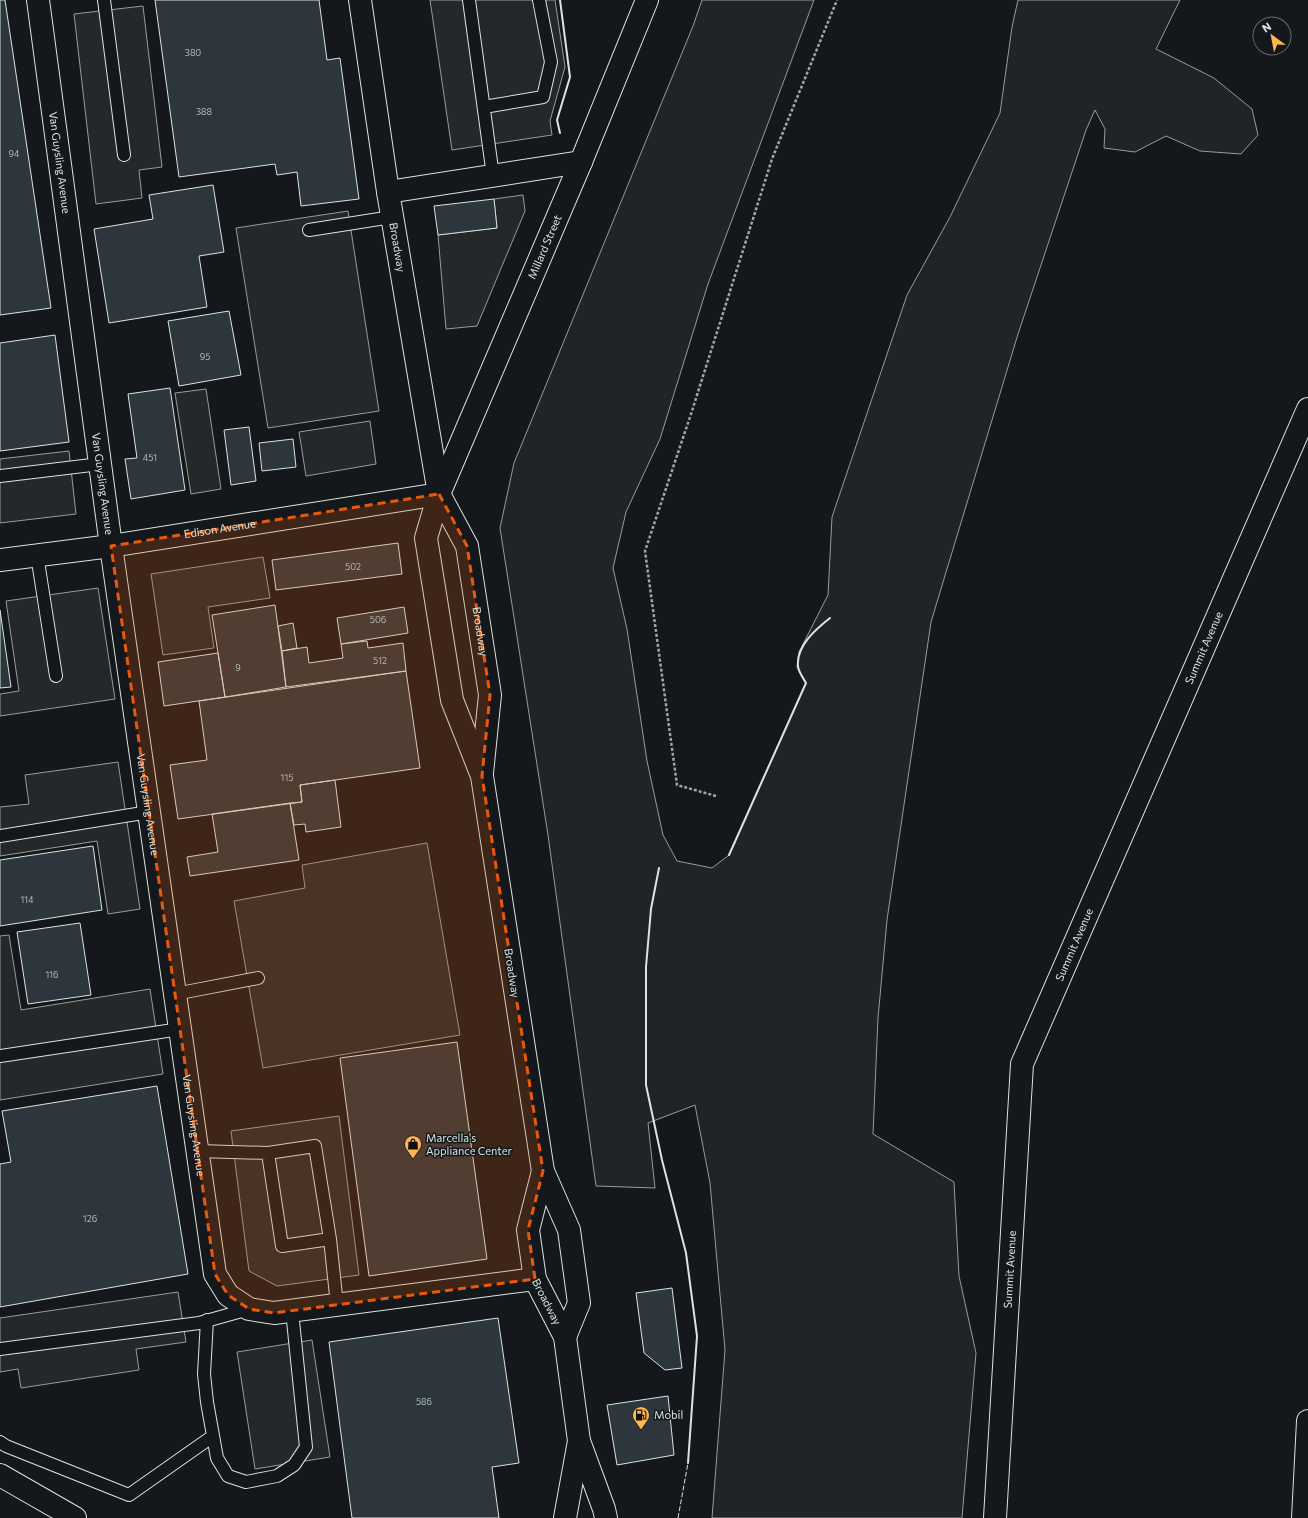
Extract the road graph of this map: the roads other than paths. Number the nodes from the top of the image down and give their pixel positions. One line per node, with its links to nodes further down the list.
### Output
1 (38, 0): 15 (main road, Van Guysling Avenue)
2 (104, 0): 8 (lane)
3 (360, 0): 11 (main road, Broadway)
4 (469, 0): 7 (lane)
5 (539, 0): 7 (lane)
6 (647, 0): 9 (main road, Millard Street)
7 (484, 107): 10 (lane)
8 (124, 155)
9 (581, 162): 10 (main road); 17 (main road, Millard Street)
10 (493, 176): 11 (main road)
11 (388, 192): 12 (main road, Broadway)
12 (392, 217): 13 (lane); 17 (main road, Broadway)
13 (309, 230)
14 (1308, 409): 48 (main road, Summit Avenue)
15 (100, 464): 16 (lane); 18 (main road, Van Guysling Avenue)
16 (0, 476)
17 (439, 494): 18 (main road, Edison Avenue); 22 (main road, Broadway); 22 (main road, Broadway)
18 (111, 546): 19 (main road, Edison Avenue); 23 (main road, Van Guysling Avenue)
19 (37, 555): 20 (main road, Edison Avenue); 21 (lane)
20 (0, 560)
21 (56, 676)
22 (482, 776): 31 (main road, Broadway)
23 (149, 812): 24 (lane); 26 (main road, Van Guysling Avenue)
24 (0, 836)
25 (258, 978): 26 (lane)
26 (175, 994): 27 (main road, Van Guysling Avenue)
27 (180, 1029): 28 (lane); 29 (main road, Van Guysling Avenue)
28 (0, 1056)
29 (198, 1151): 30 (lane); 35 (main road, Van Guysling Avenue)
30 (268, 1153): 32 (lane); 32 (lane)
31 (542, 1171): 33 (main road, Broadway); 38 (main road, Broadway)
32 (330, 1239): 34 (lane)
33 (535, 1279): 34 (main road, Van Guysling Avenue); 38 (main road, Broadway)
34 (337, 1305): 36 (main road, Van Guysling Avenue)
35 (249, 1309): 36 (main road, Van Guysling Avenue); 37 (lane)
36 (292, 1311): 41 (lane)
37 (207, 1320): 39 (lane); 41 (lane)
38 (565, 1337): 42 (main road, Broadway)
39 (0, 1349)
40 (1308, 1421): 49 (main road)
41 (213, 1436): 43 (lane)
42 (579, 1441): 46 (main road, Broadway); 47 (main road, Broadway)
43 (0, 1442)
44 (0, 1475): 45 (main road)
45 (76, 1518)
46 (565, 1518)
47 (606, 1518)
48 (995, 1518)
49 (1303, 1518)

